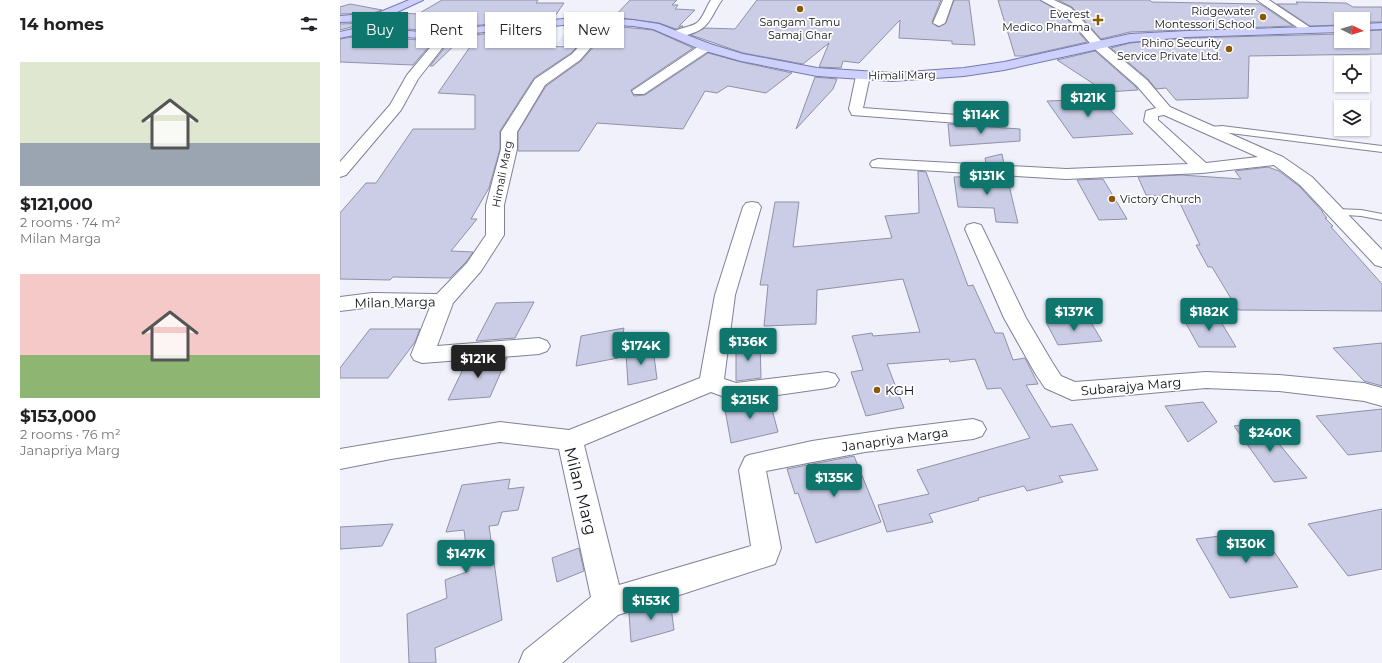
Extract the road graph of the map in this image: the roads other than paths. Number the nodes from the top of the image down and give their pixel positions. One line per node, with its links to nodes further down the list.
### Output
1 (418, 0): 7 (main road)
2 (717, 0): 20 (street)
3 (948, 0): 12 (street)
4 (1046, 0): 6 (street)
5 (1262, 0): 17 (street)
6 (1061, 3): 21 (street)
7 (390, 12)
8 (352, 18): 9 (main road)
9 (340, 19)
10 (564, 22): 16 (main road, Himali Marg)
11 (624, 23): 20 (main road, Himali Marg)
12 (939, 23)
13 (1382, 26): 14 (main road)
14 (1370, 27)
15 (1334, 29): 17 (main road, Himali Marg)
16 (477, 30)
17 (1308, 30): 21 (main road, Himali Marg)
18 (352, 32): 19 (main road, Himali Marg)
19 (340, 34)
20 (678, 34): 22 (main road, Himali Marg)
21 (1098, 44): 25 (main road, Himali Marg); 27 (street)
22 (706, 46): 25 (main road, Himali Marg); 26 (street)
23 (436, 48): 34 (street)
24 (584, 48): 40 (street, Himali Marg)
25 (862, 76): 28 (street)
26 (639, 91)
27 (1165, 110): 29 (street); 33 (street)
28 (998, 122)
29 (1211, 130): 30 (lane); 31 (street)
30 (1382, 149)
31 (1277, 160): 33 (street); 36 (street)
32 (878, 164): 33 (street)
33 (1202, 168)
34 (340, 172)
35 (752, 207): 44 (street)
36 (1336, 212): 37 (lane); 39 (street)
37 (1382, 217)
38 (974, 230): 45 (street, Subarajya Marg)
39 (1382, 261)
40 (443, 302): 41 (street, Milan Marga); 42 (street, Milan Marga)
41 (340, 304)
42 (539, 346)
43 (827, 380): 44 (street)
44 (711, 383): 47 (street)
45 (1382, 397)
46 (972, 429): 49 (street, Janapriya Marga)
47 (570, 440): 48 (street, Milan Marg); 49 (street, Milan Marg)
48 (340, 459)
49 (608, 603): 50 (street)
50 (536, 663)

